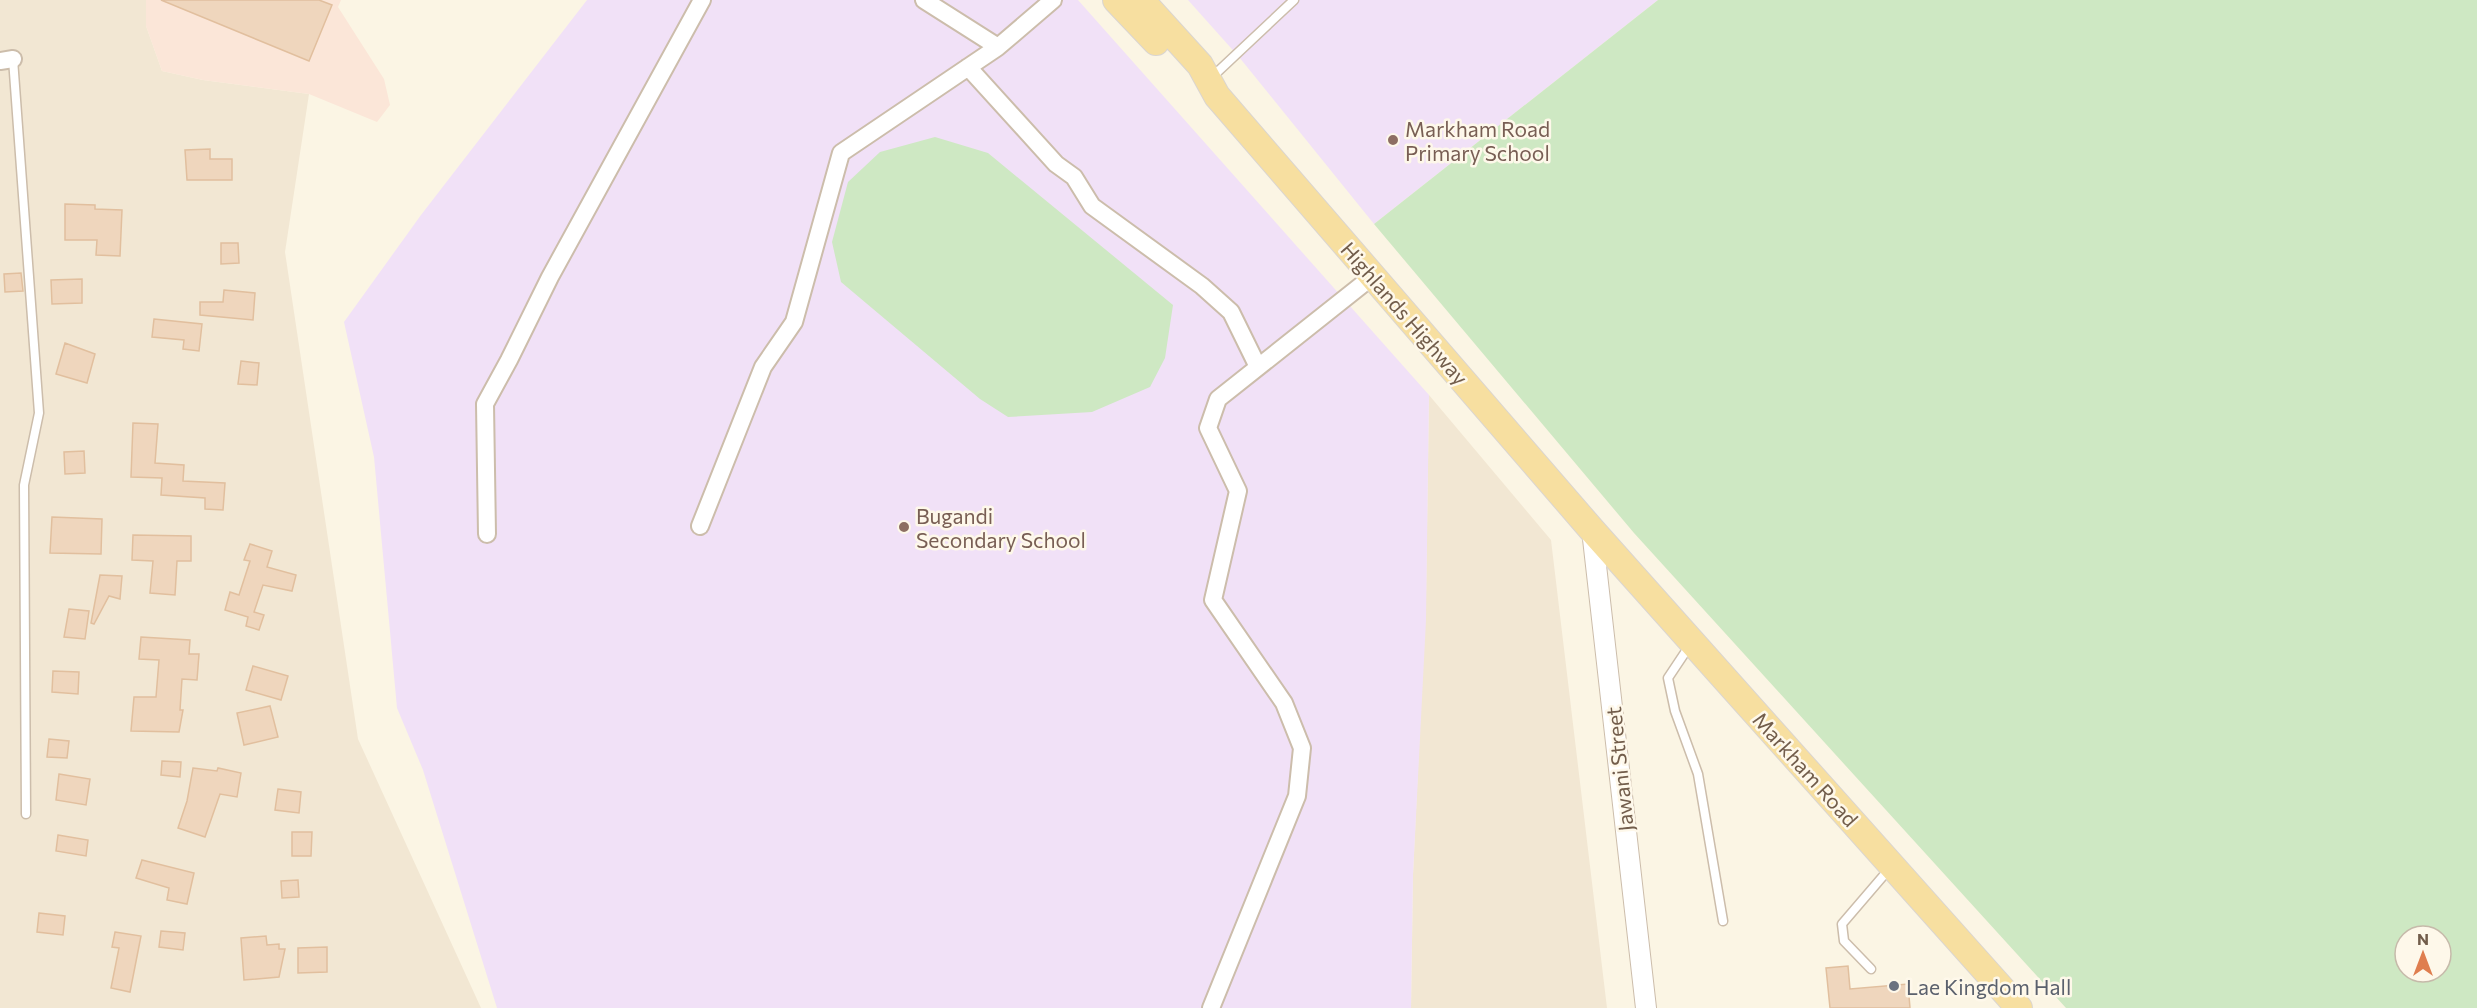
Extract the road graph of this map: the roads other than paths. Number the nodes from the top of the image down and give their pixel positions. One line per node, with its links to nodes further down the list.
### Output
1 (702, 0): 15 (street)
2 (924, 0): 7 (street)
3 (1053, 0): 7 (street)
4 (1116, 0): 10 (main road, Highlands Highway)
5 (1141, 0): 10 (main road, Highlands Highway)
6 (1294, 0): 10 (lane)
7 (998, 47): 9 (street)
8 (6, 60): 17 (lane)
9 (968, 67): 12 (street); 13 (street)
10 (1213, 88): 11 (main road, Highlands Highway)
11 (1373, 276): 12 (street); 14 (main road, Highlands Highway)
12 (1258, 367): 21 (street)
13 (700, 526)
14 (1592, 530): 16 (main road, Markham Road); 22 (street, Jawani Street)
15 (487, 534)
16 (1692, 642): 18 (main road, Markham Road); 19 (lane)
17 (26, 814)
18 (1892, 866): 20 (lane); 23 (main road, Markham Road)
19 (1723, 921)
20 (1871, 969)
21 (1211, 1008)
22 (1646, 1008)
23 (2019, 1008)

